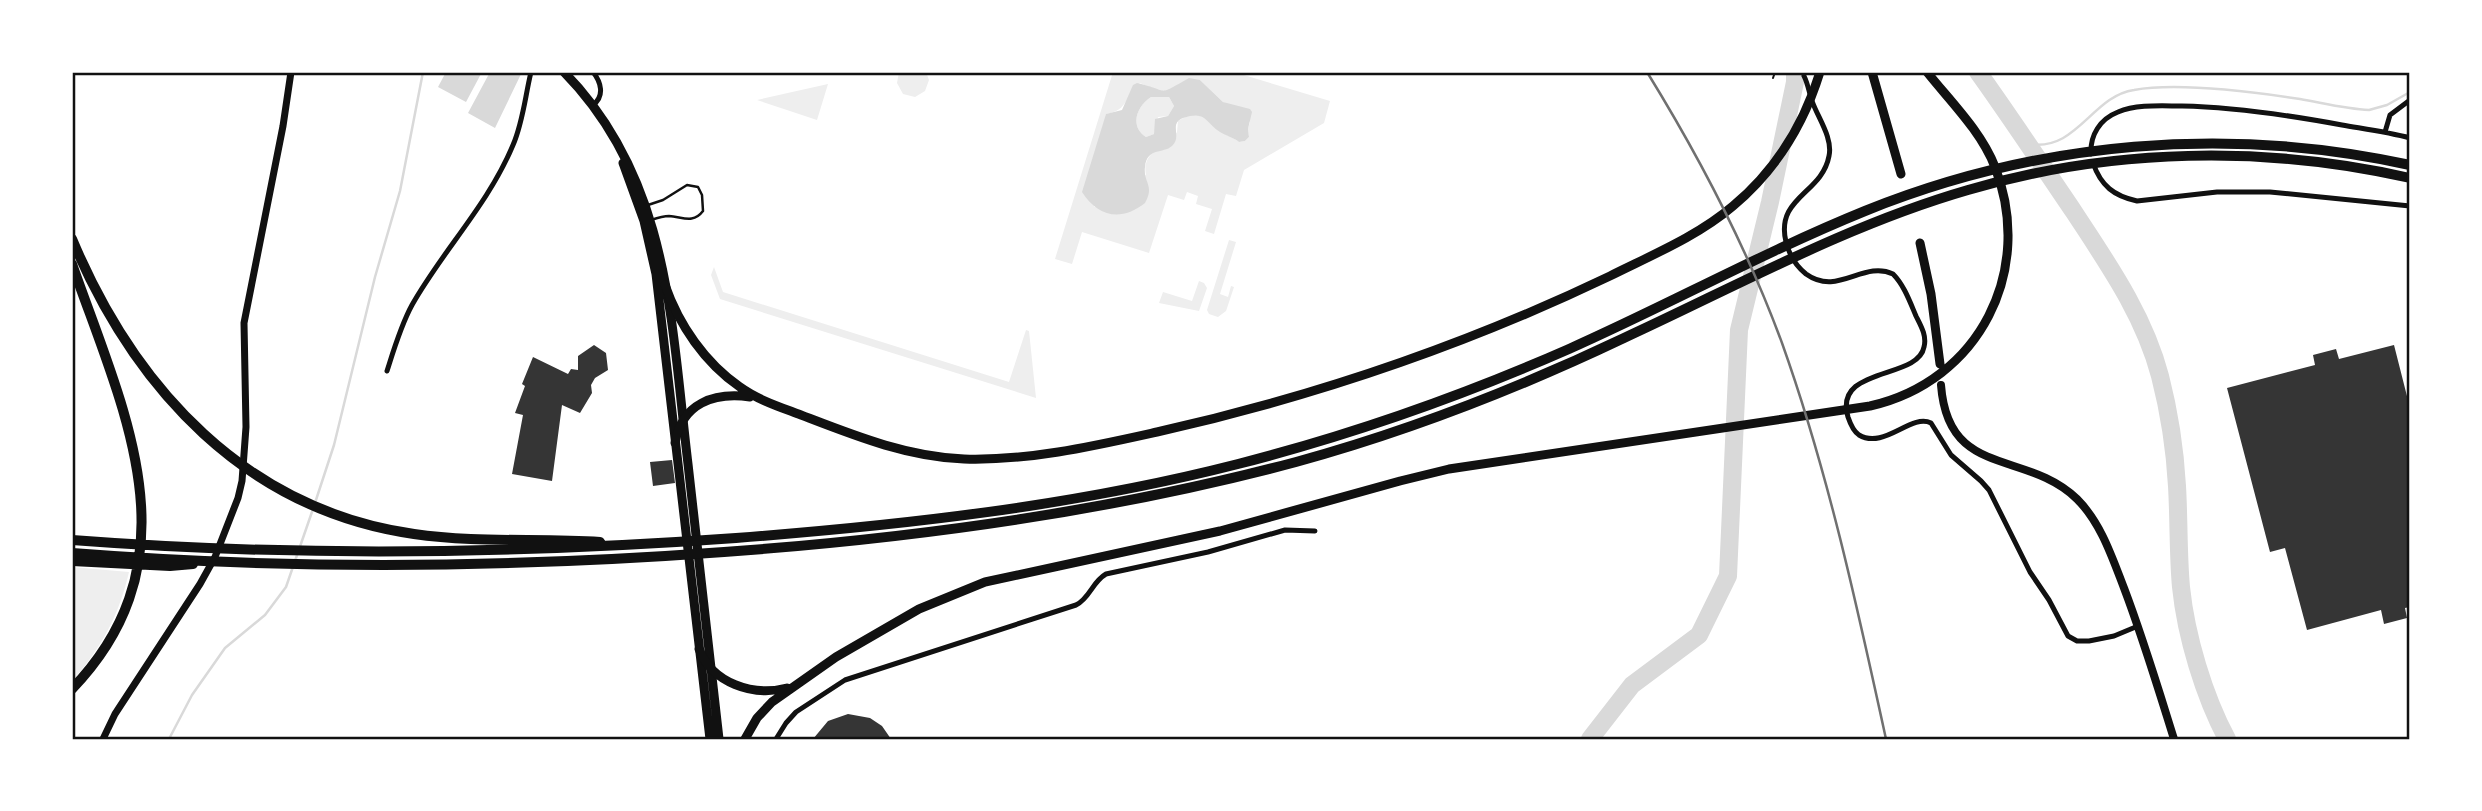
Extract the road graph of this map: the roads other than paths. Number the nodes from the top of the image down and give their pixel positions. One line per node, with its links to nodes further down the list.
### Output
1 (291, 72): 39 (street)
2 (530, 72): 25 (street)
3 (564, 72): 10 (main road)
4 (593, 72): 10 (street)
5 (1820, 72): 27 (main road)
6 (1872, 72): 15 (main road)
7 (1927, 72): 37 (main road)
8 (1804, 76): 34 (street)
9 (2410, 100): 12 (street)
10 (593, 105): 11 (main road)
11 (600, 114): 17 (main road); 29 (main road)
12 (2385, 132): 13 (street); 18 (street)
13 (2410, 138)
14 (2410, 165): 32 (highway)
15 (1901, 174)
16 (2410, 178): 33 (highway)
17 (647, 206): 19 (main road); 19 (lane)
18 (2410, 206)
19 (651, 220): 23 (main road)
20 (72, 239): 32 (highway)
21 (1920, 243): 24 (main road)
22 (72, 264): 38 (highway)
23 (666, 285): 27 (main road); 28 (main road)
24 (1940, 364)
25 (387, 371)
26 (1941, 385): 34 (main road)
27 (762, 400): 28 (main road)
28 (683, 422): 29 (main road); 36 (main road)
29 (675, 443): 35 (main road)
30 (1315, 531): 43 (street)
31 (72, 540): 32 (highway)
32 (638, 545)
33 (77, 557)
34 (2138, 626): 44 (main road)
35 (699, 649): 36 (main road); 40 (main road)
36 (711, 669): 37 (main road); 41 (main road)
37 (795, 684): 42 (main road)
38 (72, 689)
39 (103, 739)
40 (710, 739)
41 (719, 739)
42 (745, 739)
43 (776, 739)
44 (2174, 739)

